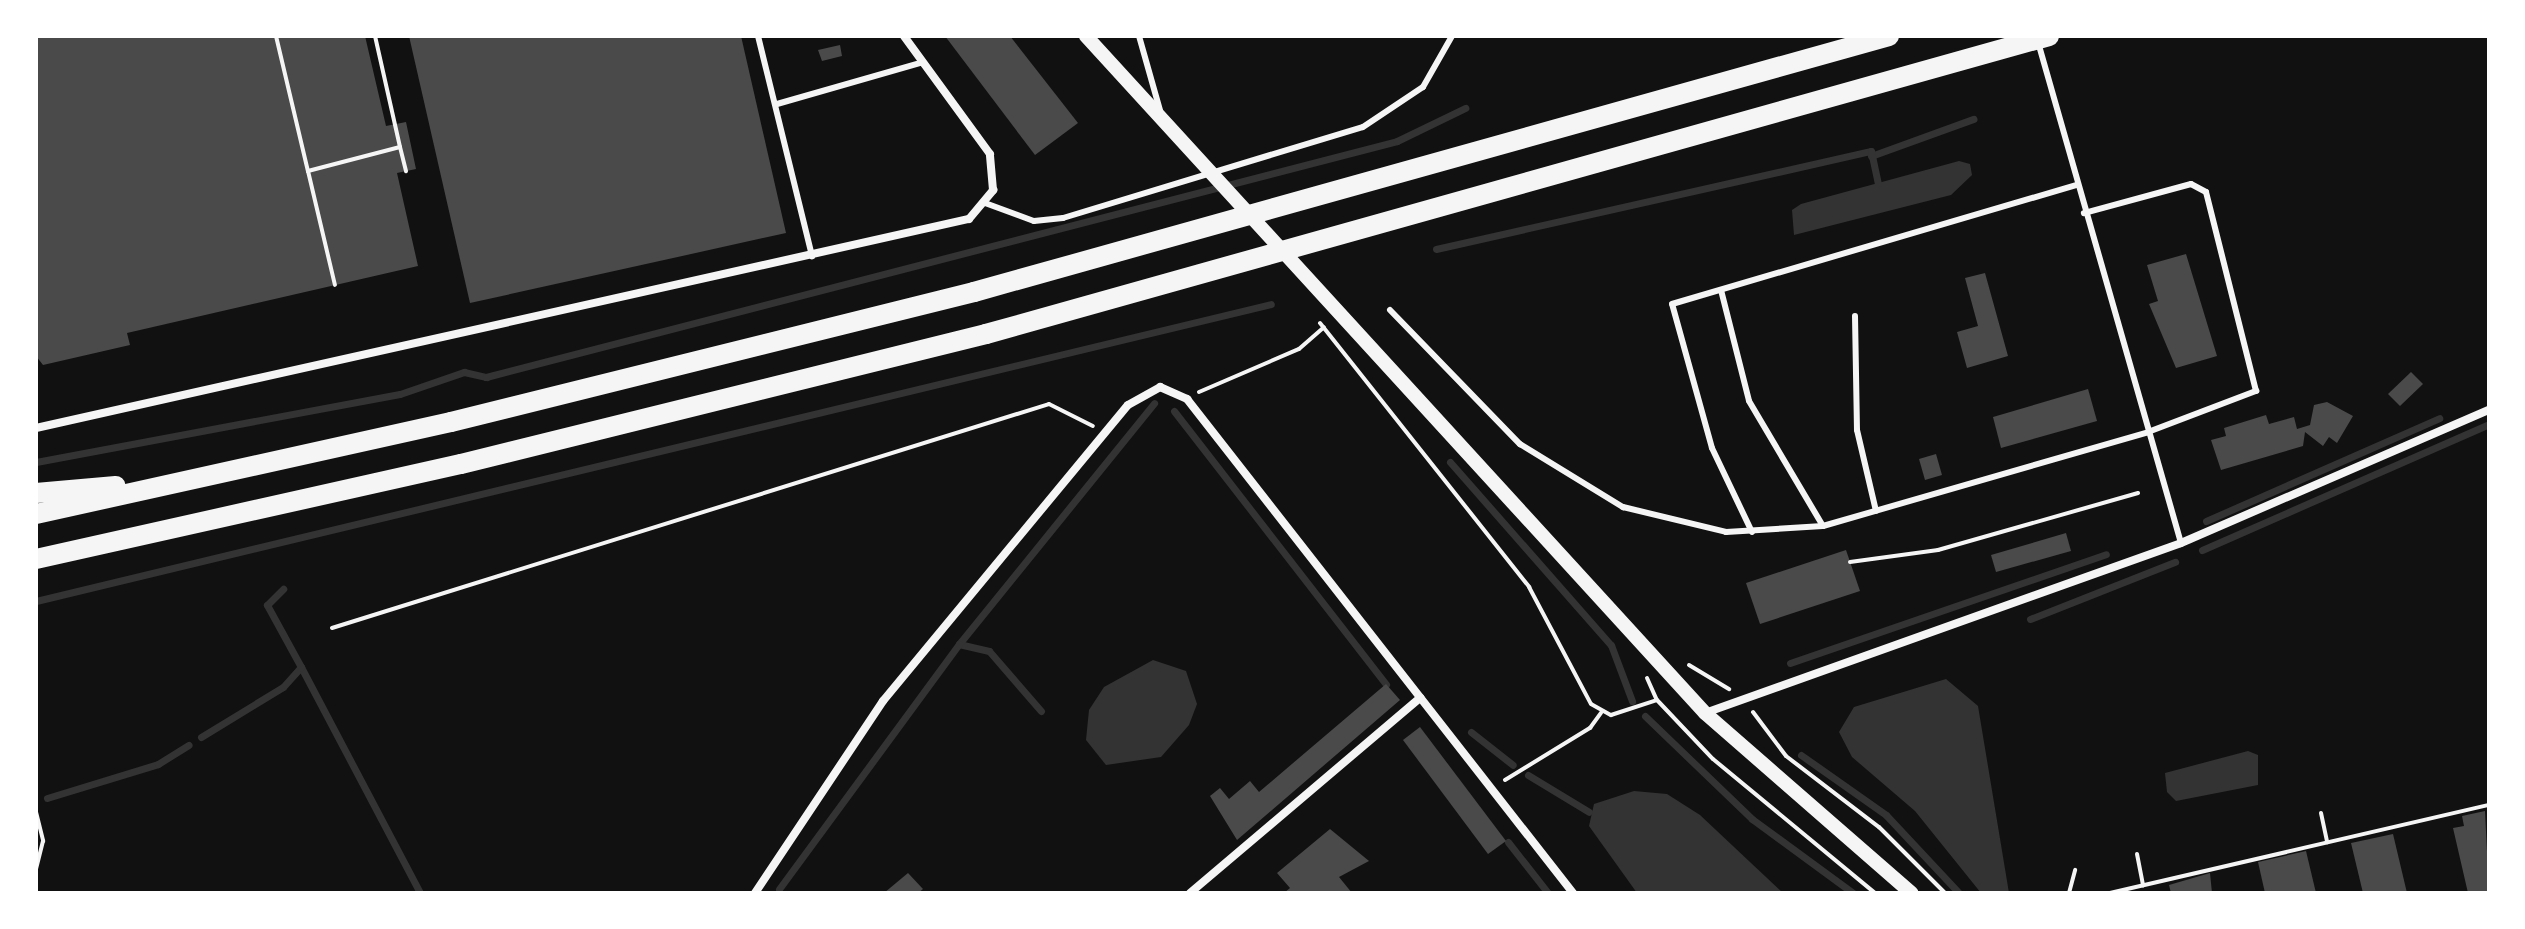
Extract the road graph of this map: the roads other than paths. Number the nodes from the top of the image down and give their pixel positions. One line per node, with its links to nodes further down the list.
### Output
1 (758, 36): 9 (lane)
2 (904, 36): 8 (street)
3 (1086, 36): 10 (street)
4 (1139, 36): 10 (lane)
5 (1452, 36): 12 (lane)
6 (1889, 36): 21 (highway)
7 (2043, 38): 11 (lane); 28 (highway)
8 (924, 62): 9 (lane); 12 (street)
9 (777, 104): 14 (lane)
10 (1164, 121): 30 (street)
11 (2077, 185): 13 (lane); 15 (lane)
12 (985, 203): 14 (street)
13 (2084, 213): 20 (lane); 20 (lane)
14 (812, 256): 19 (street)
15 (1721, 290): 25 (lane); 26 (lane)
16 (1390, 310): 26 (lane)
17 (1855, 316): 23 (lane)
18 (2489, 410): 27 (street)
19 (36, 428)
20 (2148, 432): 23 (lane); 27 (lane)
21 (195, 480): 22 (highway); 24 (highway)
22 (36, 493)
23 (1876, 511): 25 (lane)
24 (36, 514)
25 (1823, 526): 26 (lane)
26 (1752, 532)
27 (2181, 543): 30 (street)
28 (36, 559)
29 (1420, 698): 31 (street); 32 (street); 33 (street)
30 (1705, 713): 34 (street)
31 (757, 892)
32 (1190, 893)
33 (1573, 893)
34 (1911, 893)

